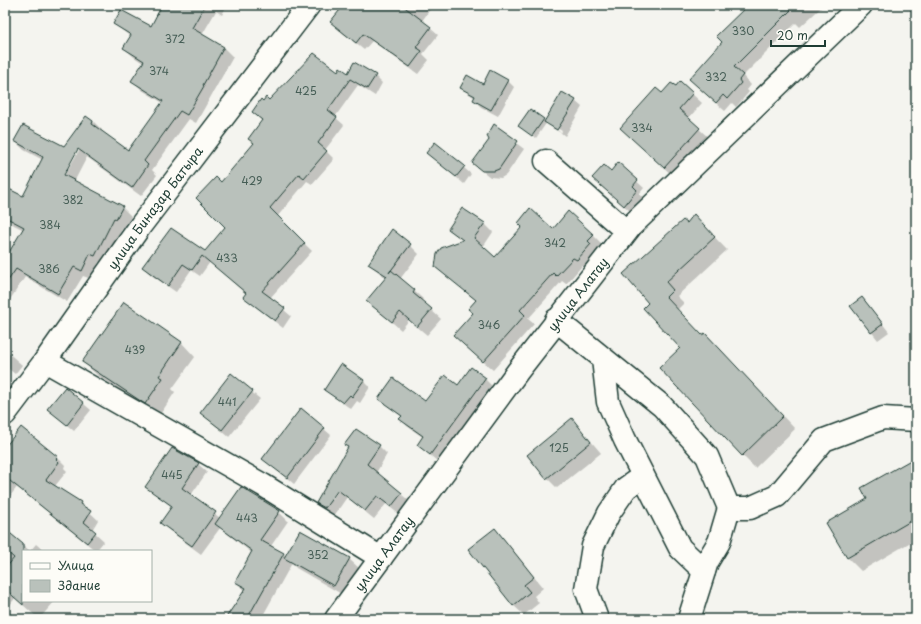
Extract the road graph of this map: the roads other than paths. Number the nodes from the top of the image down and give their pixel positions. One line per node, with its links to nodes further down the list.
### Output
1 (309, 5): 7 (street, улица Биназар Батыра)
2 (861, 5): 4 (street, улица Алатау)
3 (546, 161): 4 (street)
4 (626, 232): 5 (street, улица Алатау)
5 (556, 320): 6 (street); 13 (street, улица Алатау)
6 (603, 359): 11 (street); 12 (street)
7 (45, 361): 8 (street, улица Биназар Батыра); 13 (street)
8 (13, 388): 9 (street, улица Биназар Батыра)
9 (5, 414)
10 (916, 420): 12 (street)
11 (644, 476): 14 (street); 16 (street)
12 (729, 508): 14 (street)
13 (380, 558): 15 (street, улица Алатау)
14 (704, 571): 17 (street)
15 (336, 619)
16 (597, 619)
17 (689, 619)

